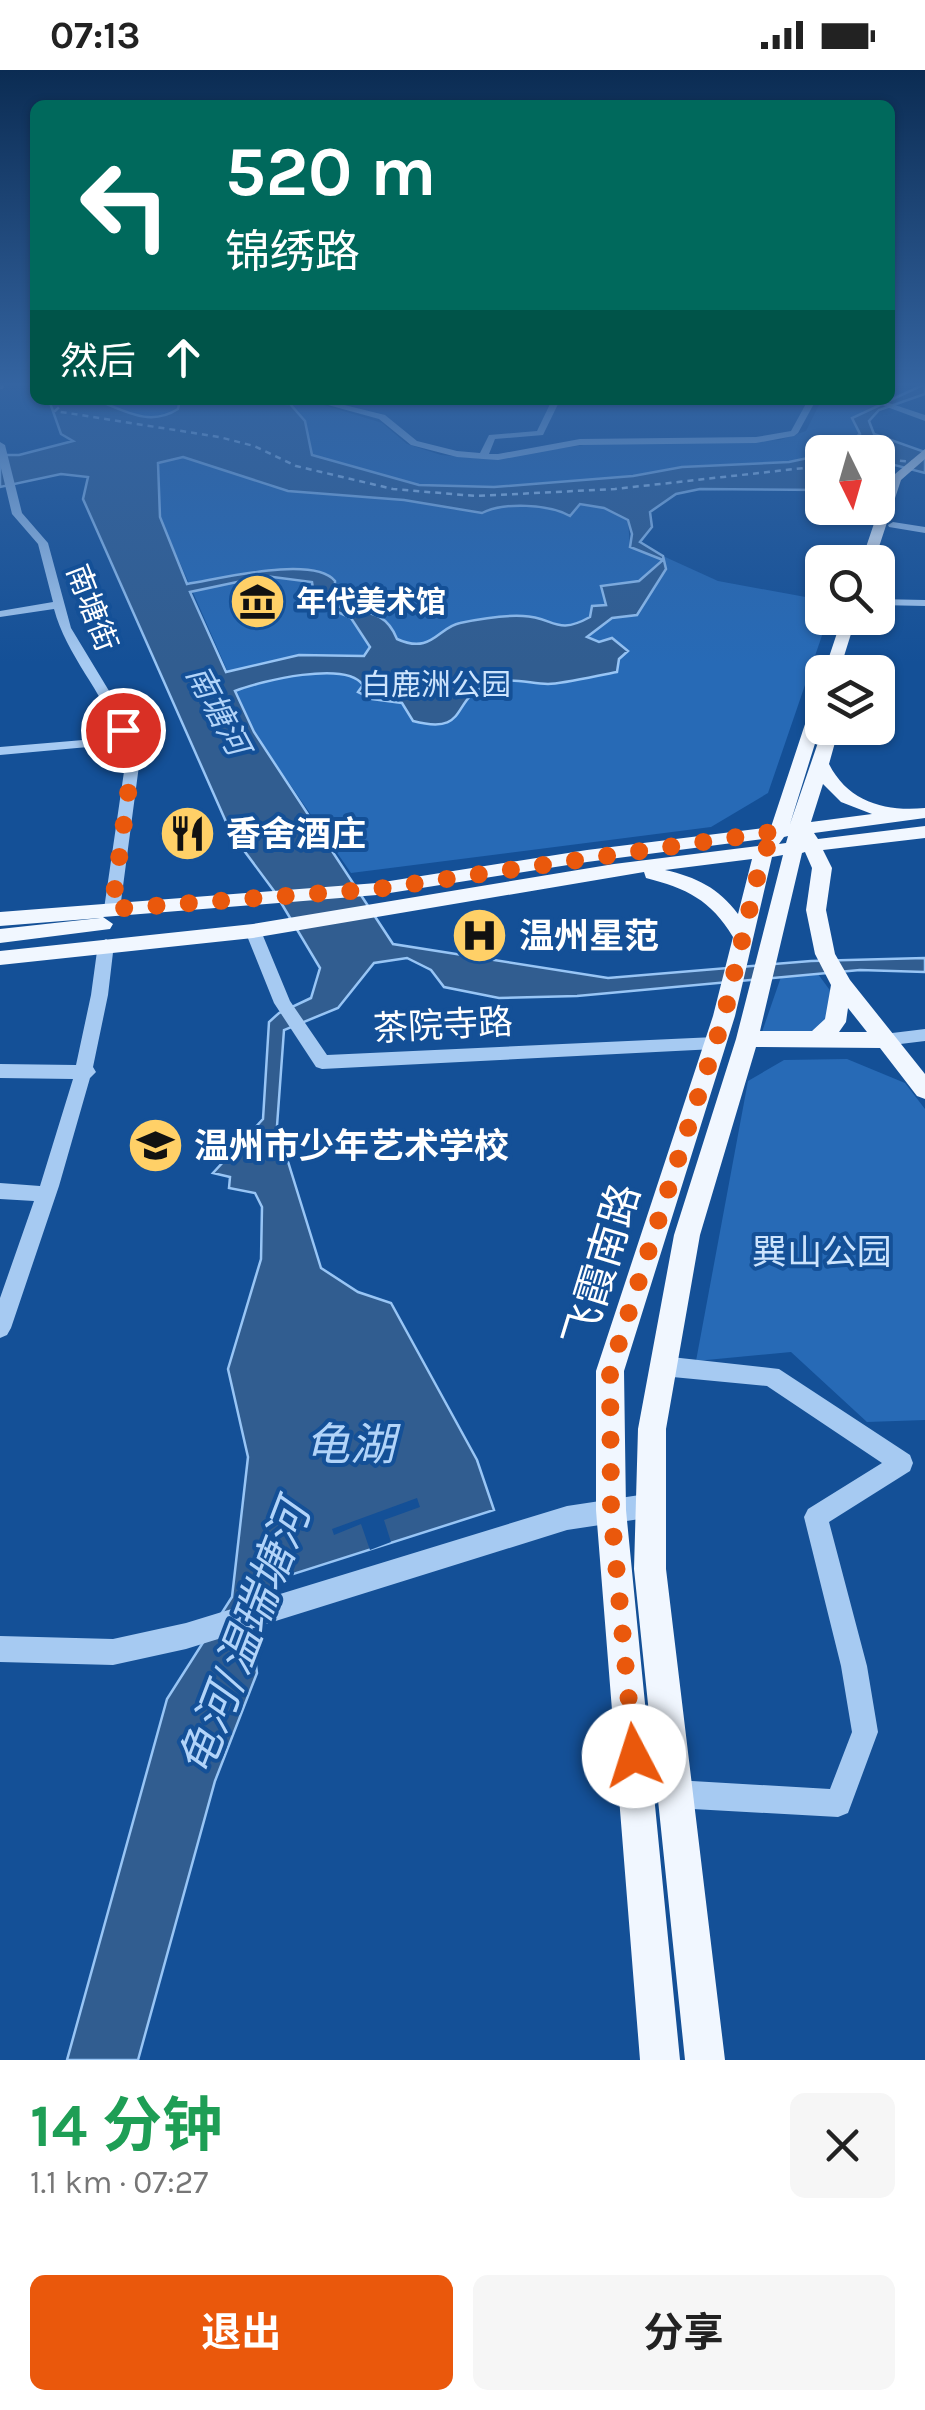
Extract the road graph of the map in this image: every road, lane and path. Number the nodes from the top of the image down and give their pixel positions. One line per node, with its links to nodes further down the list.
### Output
1 (7, 477): 12 (street, 南塘街)
2 (905, 477): 4 (main road)
3 (907, 477): 4 (main road)
4 (902, 480): 5 (main road); 8 (main road)
5 (895, 515)
6 (893, 525): 7 (street); 9 (main road)
7 (925, 530)
8 (875, 545)
9 (887, 545)
10 (895, 602): 11 (street)
11 (925, 603)
12 (58, 605): 13 (street); 14 (street, 南塘街)
13 (0, 614)
14 (126, 740): 17 (street); 27 (street, 南塘街)
15 (807, 745): 20 (main road, 飞霞南路)
16 (826, 745): 18 (main road, 飞霞南路)
17 (0, 752)
18 (820, 764): 19 (main road); 22 (main road, 飞霞南路)
19 (919, 814): 22 (main road)
20 (779, 831): 22 (main road); 24 (main road, 飞霞南路); 26 (main road)
21 (925, 832): 23 (main road)
22 (798, 839): 23 (main road); 24 (main road); 36 (main road, 飞霞南路)
23 (816, 846): 35 (main road)
24 (763, 853): 25 (main road); 31 (main road, 飞霞南路)
25 (614, 870): 29 (main road); 31 (main road)
26 (245, 902): 27 (main road); 30 (main road)
27 (112, 909): 28 (main road)
28 (0, 919)
29 (253, 931): 32 (main road); 36 (street, 茶院寺路)
30 (0, 936)
31 (743, 937): 36 (main road, 飞霞南路)
32 (106, 944): 33 (main road); 34 (main road); 41 (street)
33 (0, 946)
34 (0, 958)
35 (841, 984): 38 (main road); 39 (main road)
36 (734, 1030): 38 (main road); 46 (main road, 飞霞南路); 48 (main road, 飞霞南路)
37 (925, 1035): 39 (street)
38 (820, 1036): 39 (main road)
39 (884, 1040): 42 (main road)
40 (0, 1070): 41 (street)
41 (87, 1072): 44 (street)
42 (925, 1090)
43 (0, 1192): 44 (street)
44 (45, 1194): 45 (street)
45 (0, 1328)
46 (662, 1366): 47 (main road, 飞霞南路); 50 (street)
47 (652, 1505): 48 (street); 50 (main road, 飞霞南路)
48 (611, 1510): 49 (street); 51 (main road, 飞霞南路)
49 (0, 1650)
50 (676, 1794): 52 (main road, 飞霞南路)
51 (660, 2060)
52 (705, 2060)

